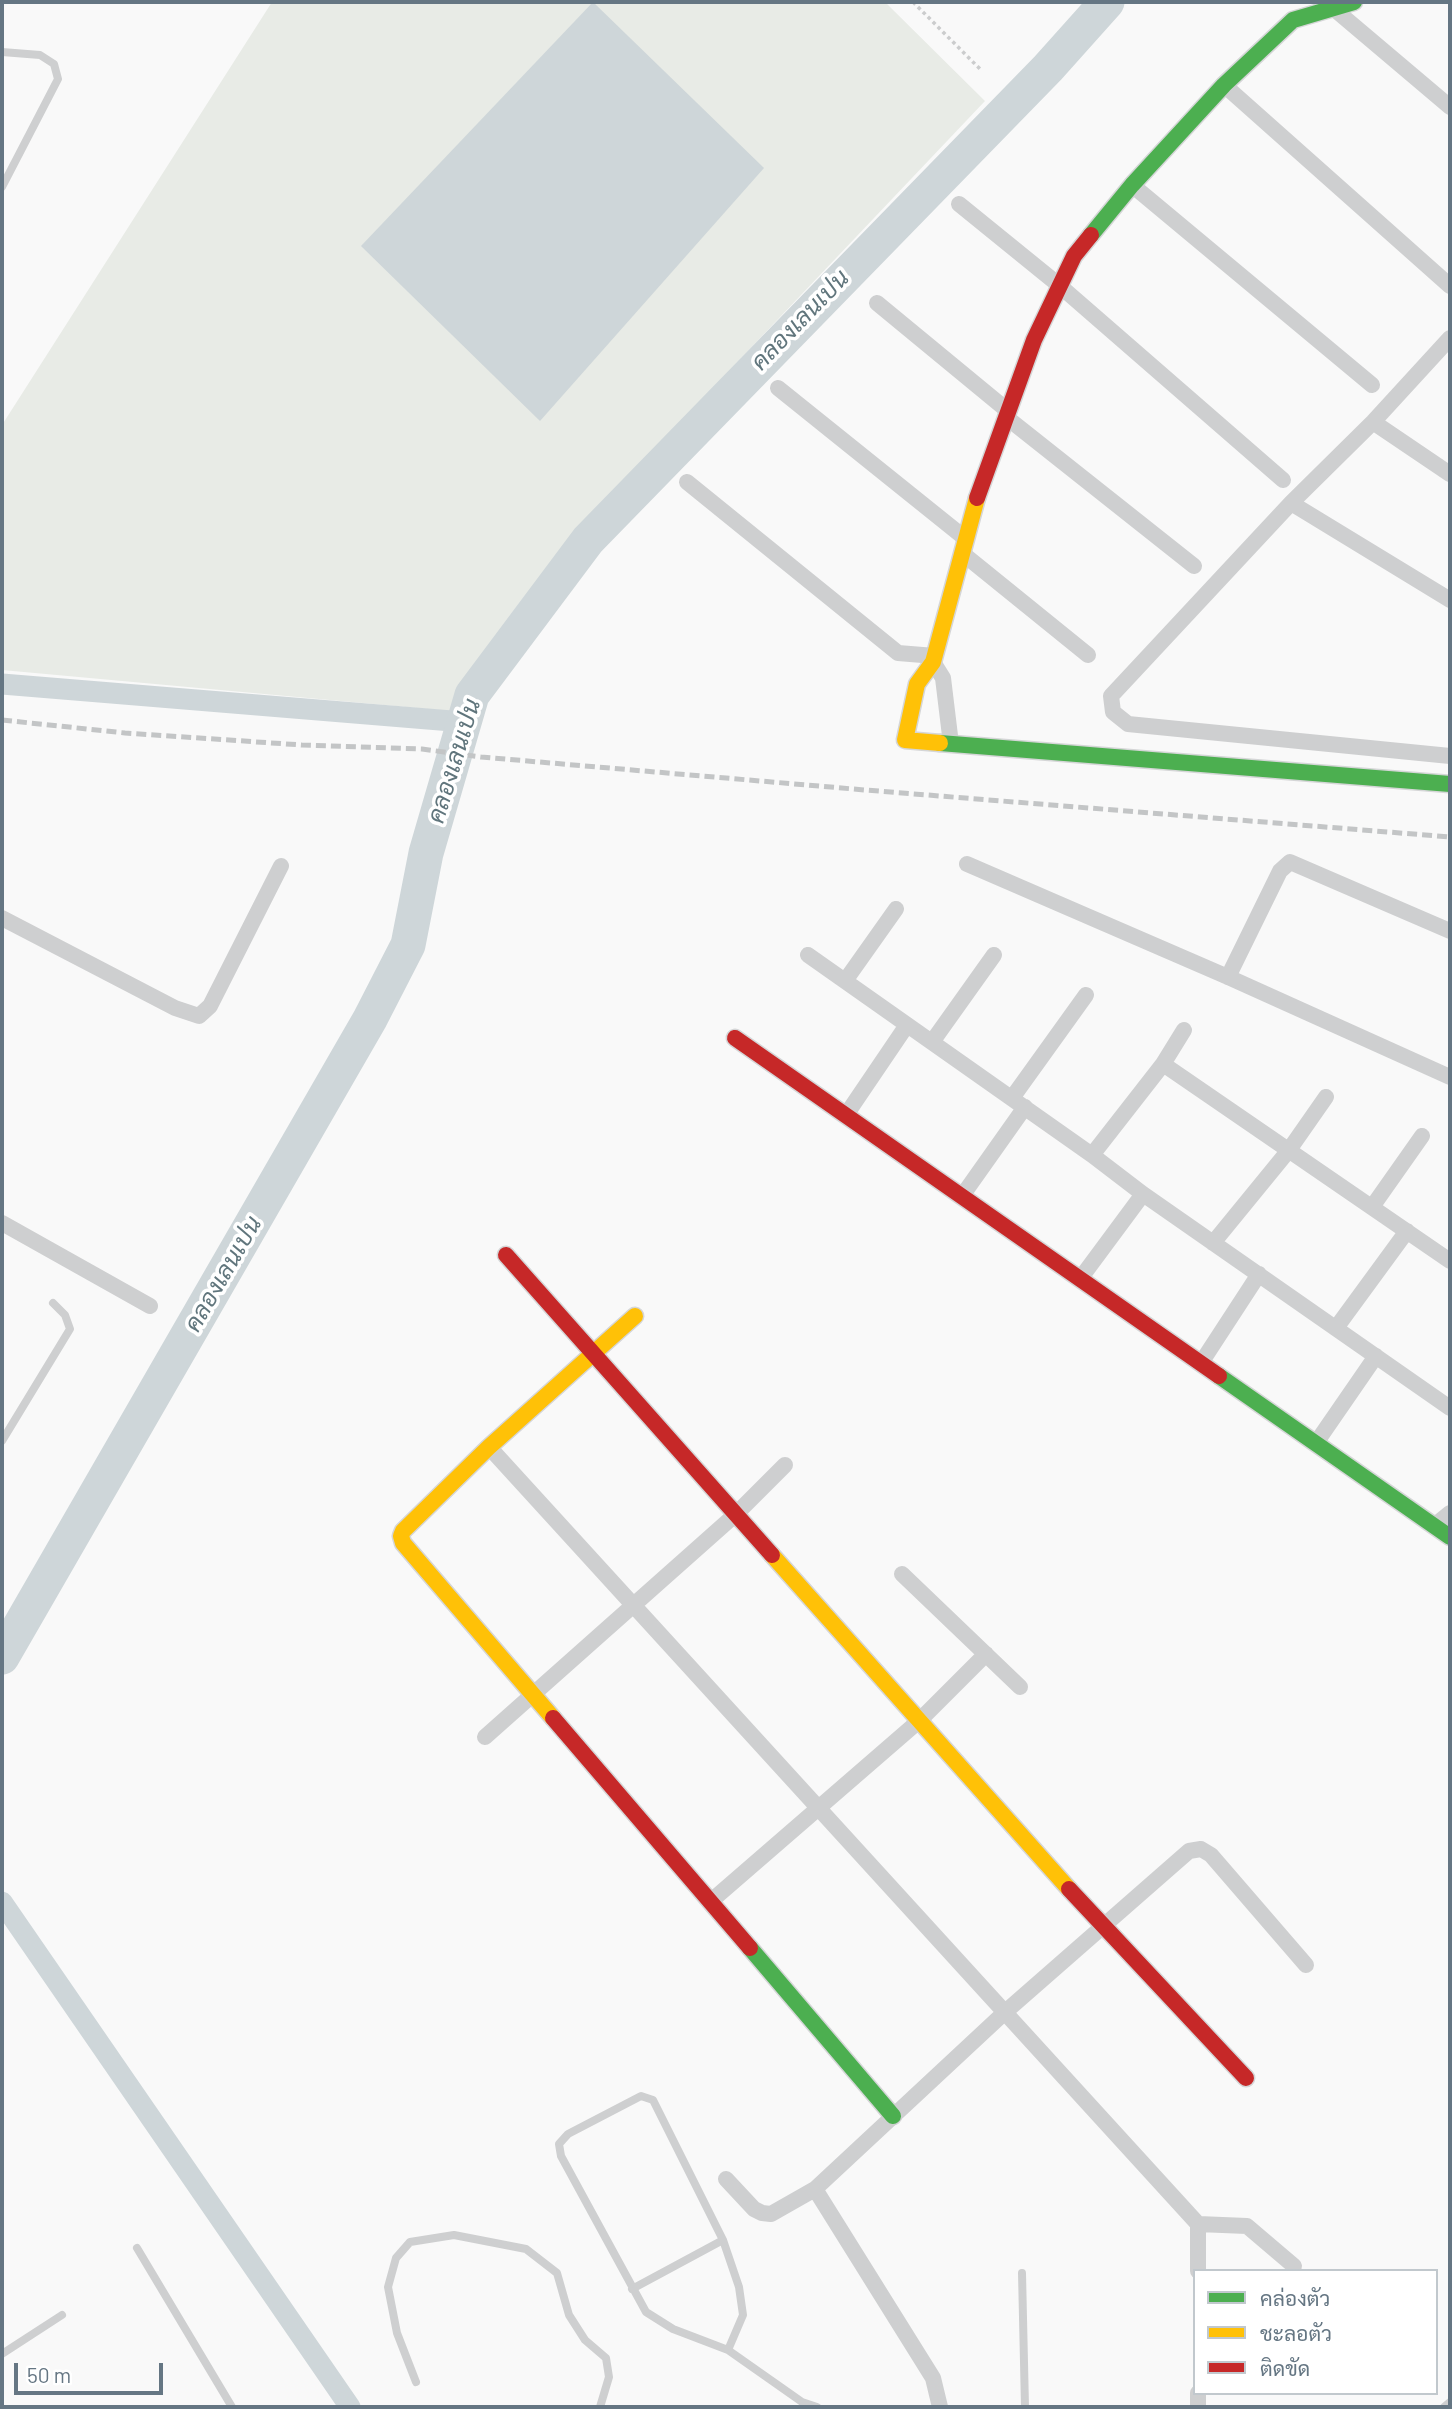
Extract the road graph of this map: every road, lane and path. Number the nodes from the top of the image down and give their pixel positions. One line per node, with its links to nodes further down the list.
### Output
1 (913, 2): 5 (path)
2 (1354, 2): 3 (street)
3 (1333, 8): 6 (street); 7 (street)
4 (2, 52): 9 (lane)
5 (982, 71)
6 (1224, 85): 8 (street); 12 (street)
7 (1450, 107)
8 (1132, 185): 11 (street); 15 (street)
9 (2, 187)
10 (959, 204): 11 (street)
11 (1060, 286): 17 (street); 20 (street)
12 (1450, 286)
13 (877, 303): 17 (street)
14 (1450, 338): 18 (street)
15 (1372, 385)
16 (778, 388): 23 (street)
17 (1007, 414): 23 (street); 24 (street)
18 (1373, 422): 19 (street); 22 (street)
19 (1450, 474)
20 (1283, 480)
21 (687, 482): 27 (street)
22 (1291, 503): 25 (street); 29 (street)
23 (964, 546): 26 (street); 27 (street)
24 (1194, 566)
25 (1450, 600)
26 (1088, 654)
27 (934, 659): 28 (street); 28 (street)
28 (951, 744): 30 (street)
29 (1450, 756)
30 (1450, 784)
31 (967, 864): 38 (street)
32 (281, 866): 34 (street)
33 (896, 909): 39 (street)
34 (2, 918)
35 (1450, 931): 38 (street)
36 (808, 955): 39 (street)
37 (994, 956): 44 (street)
38 (1228, 976): 46 (street)
39 (845, 981): 41 (street)
40 (1086, 995): 48 (street)
41 (907, 1025): 44 (street); 49 (street)
42 (1184, 1030): 45 (street)
43 (736, 1038): 49 (street)
44 (932, 1042): 48 (street)
45 (1163, 1064): 51 (street); 52 (street)
46 (1450, 1077)
47 (1326, 1097): 51 (street)
48 (1018, 1103): 52 (street); 54 (street)
49 (846, 1115): 54 (street)
50 (1422, 1136): 55 (street)
51 (1289, 1150): 55 (street); 58 (street)
52 (1092, 1155): 53 (street)
53 (1143, 1194): 58 (street); 62 (street)
54 (962, 1196): 62 (street)
55 (1372, 1207): 57 (street)
56 (2, 1223): 64 (street)
57 (1407, 1231): 60 (street); 66 (street)
58 (1213, 1243): 61 (street)
59 (506, 1255): 67 (street)
60 (1450, 1261)
61 (1259, 1275): 66 (street); 69 (street)
62 (1080, 1279): 69 (street)
63 (53, 1303): 71 (lane)
64 (150, 1306)
65 (635, 1316): 67 (street)
66 (1336, 1328): 68 (street)
67 (594, 1354): 73 (street); 76 (street)
68 (1376, 1356): 70 (street); 72 (street)
69 (1201, 1363): 72 (street)
70 (1450, 1406)
71 (2, 1441)
72 (1316, 1443): 77 (street)
73 (489, 1447): 80 (street); 83 (street)
74 (785, 1465): 76 (street)
75 (1450, 1513): 77 (street)
76 (736, 1514): 80 (street); 84 (street)
77 (1434, 1526): 78 (street)
78 (1450, 1537)
79 (902, 1574): 81 (street)
80 (633, 1606): 83 (street); 86 (street)
81 (986, 1654): 82 (street); 84 (street)
82 (1020, 1687)
83 (533, 1694): 85 (street); 87 (street)
84 (919, 1720): 86 (street); 88 (street)
85 (485, 1737)
86 (818, 1810): 87 (street); 90 (street)
87 (710, 1902): 92 (street)
88 (1103, 1927): 89 (street); 90 (street); 91 (street)
89 (1306, 1965)
90 (1004, 2014): 92 (street); 95 (street)
91 (1246, 2078)
92 (893, 2116): 94 (street)
93 (726, 2179): 94 (street)
94 (815, 2189): 110 (street)
95 (1198, 2224): 98 (street); 99 (street)
96 (723, 2240): 101 (lane); 101 (lane); 103 (lane)
97 (137, 2248): 107 (lane)
98 (1294, 2266)
99 (1198, 2269)
100 (1022, 2273): 111 (lane)
101 (632, 2289): 103 (lane)
102 (62, 2315): 104 (lane)
103 (728, 2350): 109 (lane)
104 (2, 2354)
105 (416, 2382): 108 (lane)
106 (1450, 2402): 112 (lane)
107 (232, 2407)
108 (600, 2407)
109 (817, 2407)
110 (940, 2407)
111 (1025, 2407)
112 (1444, 2407)

